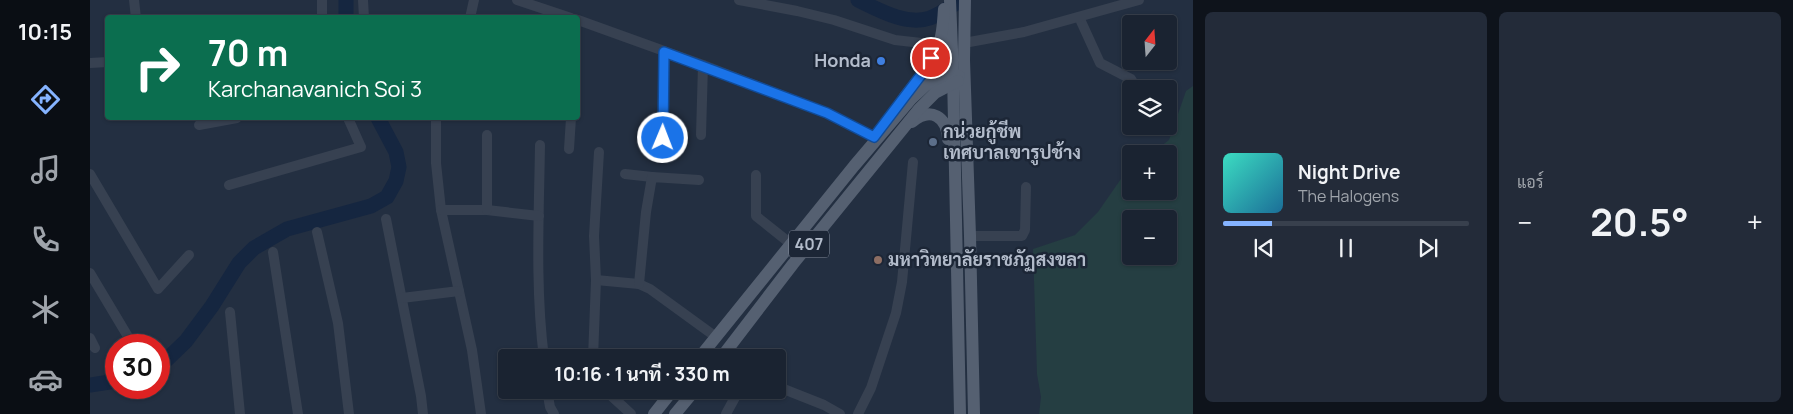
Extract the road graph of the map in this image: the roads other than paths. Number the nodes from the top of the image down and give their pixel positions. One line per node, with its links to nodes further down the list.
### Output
1 (134, 0): 11 (street)
2 (322, 0): 12 (street)
3 (363, 0): 13 (street)
4 (474, 0): 14 (street)
5 (517, 0): 15 (street)
6 (739, 0): 20 (street)
7 (945, 0): 18 (main road)
8 (950, 0): 18 (main road)
9 (965, 0): 19 (main road)
10 (1132, 1): 16 (street)
11 (136, 15)
12 (322, 15)
13 (364, 15)
14 (471, 15)
15 (562, 15)
16 (1080, 17): 19 (street); 26 (street)
17 (580, 21): 21 (street)
18 (947, 27): 20 (main road); 25 (main road)
19 (965, 39): 25 (main road)
20 (938, 45): 35 (main road)
21 (664, 52): 24 (street); 36 (street)
22 (105, 62): 23 (street)
23 (90, 63)
24 (703, 65): 34 (street); 35 (street)
25 (958, 79): 32 (main road, 407); 41 (main road, 407); 52 (main road); 55 (main road)
26 (1132, 80)
27 (226, 120): 31 (street)
28 (349, 120): 47 (street)
29 (436, 120): 49 (street)
30 (571, 120): 38 (street)
31 (199, 125)
32 (901, 132): 52 (main road); 72 (main road, 407)
33 (488, 135): 50 (street)
34 (701, 136)
35 (874, 137): 41 (main road)
36 (663, 138)
37 (540, 145): 51 (street)
38 (569, 149)
39 (599, 152): 60 (street)
40 (913, 162): 90 (street)
41 (854, 166): 56 (main road, 407)
42 (90, 174): 58 (street)
43 (626, 174): 45 (street)
44 (756, 175): 56 (street)
45 (652, 177): 46 (street); 61 (street)
46 (700, 180)
47 (229, 185)
48 (1026, 187): 55 (street)
49 (441, 210): 50 (street); 62 (street)
50 (487, 210): 51 (street)
51 (539, 216): 69 (street)
52 (956, 216): 91 (main road)
53 (386, 219): 63 (street)
54 (317, 232): 81 (street)
55 (970, 236): 92 (main road)
56 (791, 244): 66 (main road, 407)
57 (273, 252): 80 (street)
58 (189, 255)
59 (90, 273): 65 (street)
60 (596, 280): 61 (street); 70 (street)
61 (639, 284): 66 (street)
62 (459, 291): 63 (street); 83 (street)
63 (402, 298): 82 (street)
64 (230, 312): 79 (street)
65 (126, 334)
66 (716, 337): 71 (main road, 407)
67 (90, 338): 68 (street)
68 (95, 348)
69 (543, 349)
70 (593, 349)
71 (707, 349)
72 (728, 349)
73 (786, 390): 89 (street)
74 (549, 399): 84 (street)
75 (614, 399): 85 (street)
76 (666, 399): 86 (main road)
77 (687, 399): 87 (main road)
78 (734, 399): 88 (street)
79 (240, 414)
80 (298, 414)
81 (349, 414)
82 (423, 414)
83 (480, 414)
84 (554, 414)
85 (631, 414)
86 (654, 414)
87 (675, 414)
88 (726, 414)
89 (840, 414)
90 (858, 414)
91 (960, 414)
92 (974, 414)

